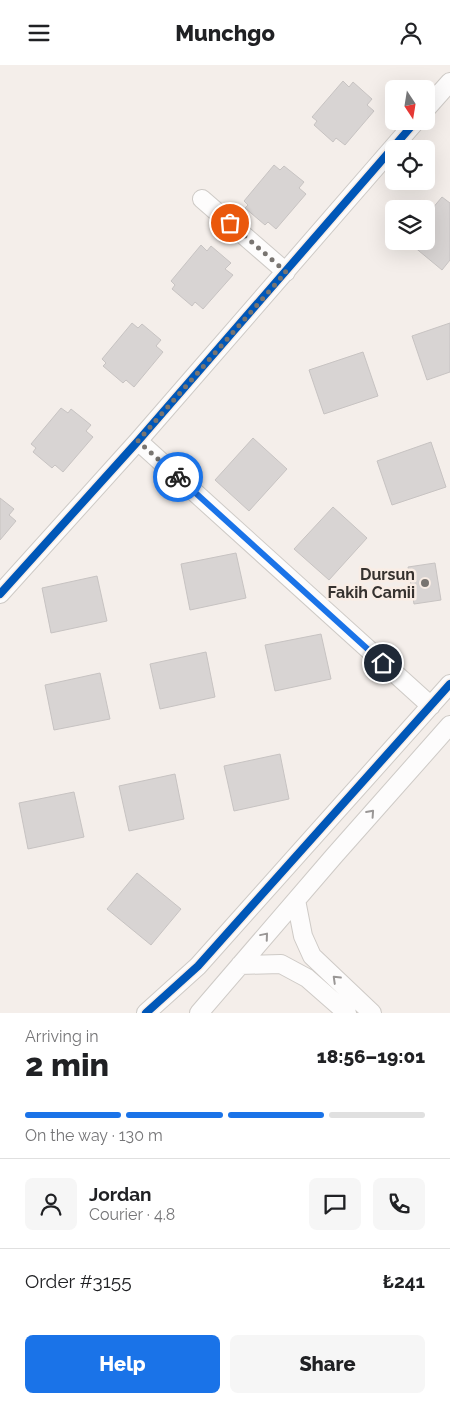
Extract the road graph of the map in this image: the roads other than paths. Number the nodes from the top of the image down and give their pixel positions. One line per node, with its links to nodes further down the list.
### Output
1 (450, 82): 2 (street)
2 (435, 99)
3 (408, 130): 5 (street)
4 (202, 199): 5 (street)
5 (286, 272): 6 (street)
6 (138, 441): 7 (street); 9 (street)
7 (0, 594)
8 (450, 684): 9 (street)
9 (431, 706): 13 (street)
10 (450, 725): 11 (street, one-way to 10)
11 (296, 899): 12 (street, one-way to 11); 16 (street, one-way to 11)
12 (240, 965): 14 (street); 15 (street)
13 (146, 1013)
14 (198, 1013)
15 (348, 1013)
16 (372, 1013)

